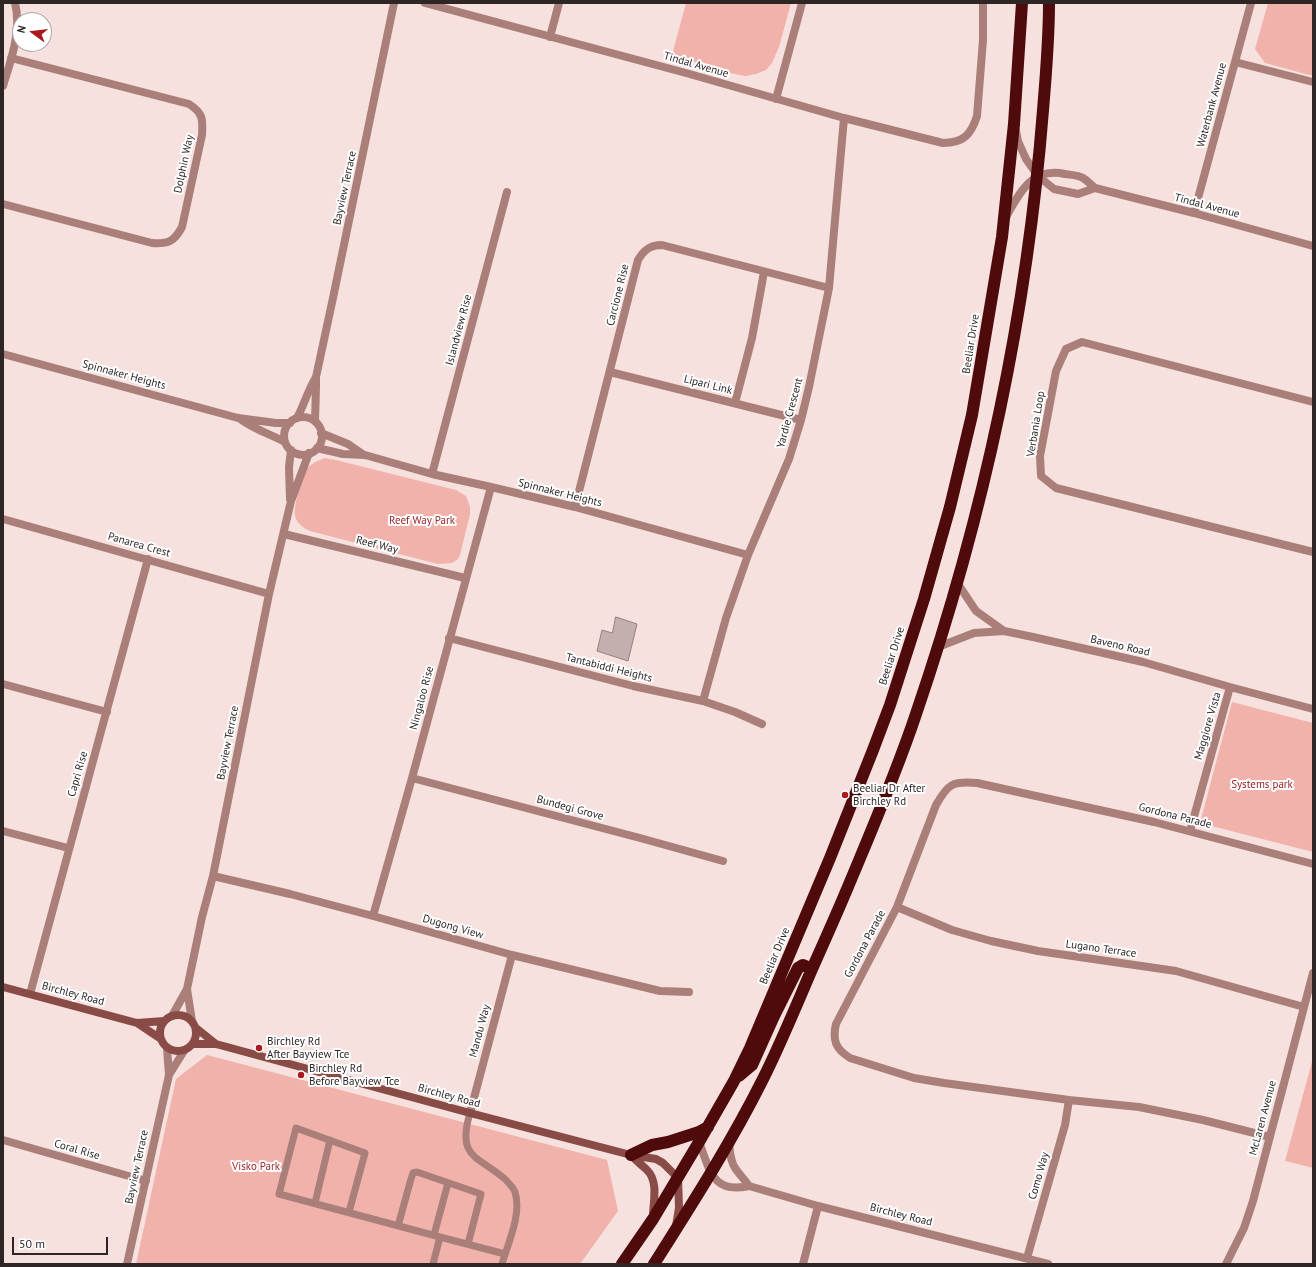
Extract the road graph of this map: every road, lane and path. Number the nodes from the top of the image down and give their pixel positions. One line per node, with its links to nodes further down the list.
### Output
1 (15, 3): 11 (street)
2 (394, 3): 29 (street, Bayview Terrace)
3 (425, 3): 10 (street, Tindal Avenue)
4 (559, 3): 10 (street)
5 (802, 3): 15 (street)
6 (983, 3): 16 (street, Tindal Avenue)
7 (1022, 3): 17 (highway, Beeliar Drive)
8 (1049, 3): 18 (highway)
9 (1251, 3): 12 (street, Waterbank Avenue)
10 (550, 37): 15 (street, Tindal Avenue)
11 (11, 58): 14 (street); 21 (street, Dolphin Way)
12 (1235, 62): 13 (street); 22 (street, Waterbank Avenue)
13 (1313, 82)
14 (3, 86)
15 (776, 99): 16 (street, Tindal Avenue)
16 (844, 118): 26 (street, Yardie Crescent)
17 (1014, 124): 18 (street); 23 (highway, Beeliar Drive)
18 (1038, 176): 19 (street, Tindal Avenue); 19 (street); 23 (street); 52 (highway)
19 (1095, 188): 22 (street, Tindal Avenue)
20 (508, 192): 42 (street, Islandview Rise)
21 (3, 204)
22 (1194, 213): 24 (street, Tindal Avenue)
23 (1005, 219): 90 (highway, Beeliar Drive)
24 (1313, 246)
25 (764, 272): 26 (street, Carcione Rise); 28 (street, Carcione Rise); 31 (street)
26 (828, 288): 34 (street, Yardie Crescent)
27 (3, 354): 32 (street, Spinnaker Heights)
28 (610, 372): 31 (street, Lipari Link); 45 (street, Carcione Rise)
29 (316, 377): 33 (street, Bayview Terrace); 35 (street, Bayview Terrace)
30 (1313, 402): 48 (street, Verbania Loop)
31 (735, 403): 34 (street, Lipari Link)
32 (238, 418): 33 (street, Spinnaker Heights); 37 (street, Spinnaker Heights)
33 (293, 420): 35 (street); 37 (street)
34 (801, 420): 49 (street, Yardie Crescent)
35 (315, 421): 36 (street)
36 (321, 433): 38 (street); 41 (street, Spinnaker Heights)
37 (286, 442): 39 (street)
38 (317, 448): 40 (street); 41 (street, Spinnaker Heights)
39 (291, 450): 40 (street); 44 (street, Bayview Terrace)
40 (310, 454): 44 (street, Bayview Terrace)
41 (365, 455): 42 (street, Spinnaker Heights)
42 (432, 474): 43 (street, Spinnaker Heights)
43 (491, 486): 45 (street, Spinnaker Heights); 51 (street, Ningaloo Rise)
44 (291, 502): 47 (street, Bayview Terrace)
45 (575, 507): 49 (street, Spinnaker Heights)
46 (3, 519): 50 (street, Panarea Crest)
47 (284, 534): 51 (street, Reef Way); 53 (street, Bayview Terrace)
48 (1313, 552)
49 (748, 555): 59 (street, Yardie Crescent)
50 (148, 559): 53 (street, Panarea Crest); 61 (street, Capri Rise)
51 (465, 578): 55 (street, Ningaloo Rise)
52 (958, 584): 54 (street, Baveno Road); 56 (highway)
53 (269, 594): 69 (street, Bayview Terrace)
54 (1004, 631): 56 (street, Baveno Road); 58 (street, Baveno Road)
55 (449, 638): 59 (street, Tantabiddi Heights); 63 (street, Ningaloo Rise)
56 (938, 647): 73 (highway)
57 (3, 684): 61 (street)
58 (1230, 687): 60 (street, Maggiore Vista); 65 (street, Maggiore Vista)
59 (703, 701): 62 (street, Tantabiddi Heights)
60 (1313, 709)
61 (107, 712): 66 (street, Capri Rise)
62 (762, 724)
63 (412, 778): 67 (street, Bundegi Grove); 71 (street, Ningaloo Rise)
64 (3, 831): 66 (street)
65 (1190, 831): 68 (street, Gordona Parade); 70 (street, Gordona Parade)
66 (68, 848): 78 (street, Capri Rise)
67 (723, 861)
68 (1313, 864)
69 (213, 876): 71 (street, Dugong View); 76 (street, Bayview Terrace)
70 (897, 907): 79 (street, Lugano Terrace); 91 (street, Gordona Parade)
71 (373, 916): 72 (street, Dugong View)
72 (512, 955): 77 (street, Dugong View); 92 (street, Mandu Way)
73 (812, 969): 90 (highway); 98 (highway)
74 (1313, 973): 79 (street, McLaren Avenue)
75 (3, 987): 78 (street, Birchley Road)
76 (188, 989): 80 (street, Bayview Terrace); 83 (street, Bayview Terrace)
77 (689, 992)
78 (30, 994): 82 (street, Birchley Road)
79 (1304, 1007): 94 (street, McLaren Avenue)
80 (172, 1016): 81 (street); 83 (street)
81 (164, 1021): 82 (street, Birchley Road); 84 (street)
82 (136, 1023): 84 (street, Birchley Road)
83 (194, 1024): 85 (street); 86 (street, Birchley Road)
84 (161, 1039): 87 (street)
85 (193, 1044): 86 (street, Birchley Road); 88 (street)
86 (216, 1044): 92 (street, Birchley Road)
87 (167, 1048): 88 (street); 89 (street, Bayview Terrace)
88 (184, 1051): 89 (street, Bayview Terrace)
89 (169, 1076): 102 (street, Bayview Terrace)
90 (734, 1081): 93 (highway, Beeliar Drive)
91 (1069, 1100): 94 (street, Gordona Parade); 114 (street, Como Way)
92 (470, 1113): 99 (street, Birchley Road); 113 (lane)
93 (708, 1127): 97 (highway, Beeliar Drive); 99 (highway)
94 (1270, 1137): 122 (street, McLaren Avenue)
95 (3, 1140): 102 (street, Coral Rise)
96 (330, 1140): 105 (lane); 105 (lane); 107 (lane)
97 (699, 1142): 100 (street, Birchley Road); 101 (highway, Beeliar Drive)
98 (729, 1143): 100 (highway); 104 (street)
99 (631, 1155): 101 (street, Birchley Road); 108 (street)
100 (710, 1172): 104 (street, Birchley Road); 110 (highway)
101 (678, 1178): 108 (highway, Beeliar Drive); 110 (street)
102 (146, 1181): 115 (street, Bayview Terrace)
103 (448, 1183): 109 (lane); 111 (lane); 112 (lane)
104 (749, 1186): 106 (street, Birchley Road)
105 (315, 1203): 107 (lane)
106 (818, 1206): 114 (street, Birchley Road); 120 (street)
107 (349, 1212): 109 (lane)
108 (653, 1219): 118 (highway, Beeliar Drive)
109 (398, 1226): 111 (lane)
110 (675, 1230): 119 (highway)
111 (437, 1236): 112 (lane); 116 (lane)
112 (468, 1244): 113 (lane)
113 (505, 1254): 117 (lane)
114 (1027, 1258): 121 (street, Birchley Road)
115 (127, 1264)
116 (433, 1264)
117 (502, 1264)
118 (622, 1264)
119 (654, 1264)
120 (803, 1264)
121 (1048, 1264)
122 (1226, 1264)

